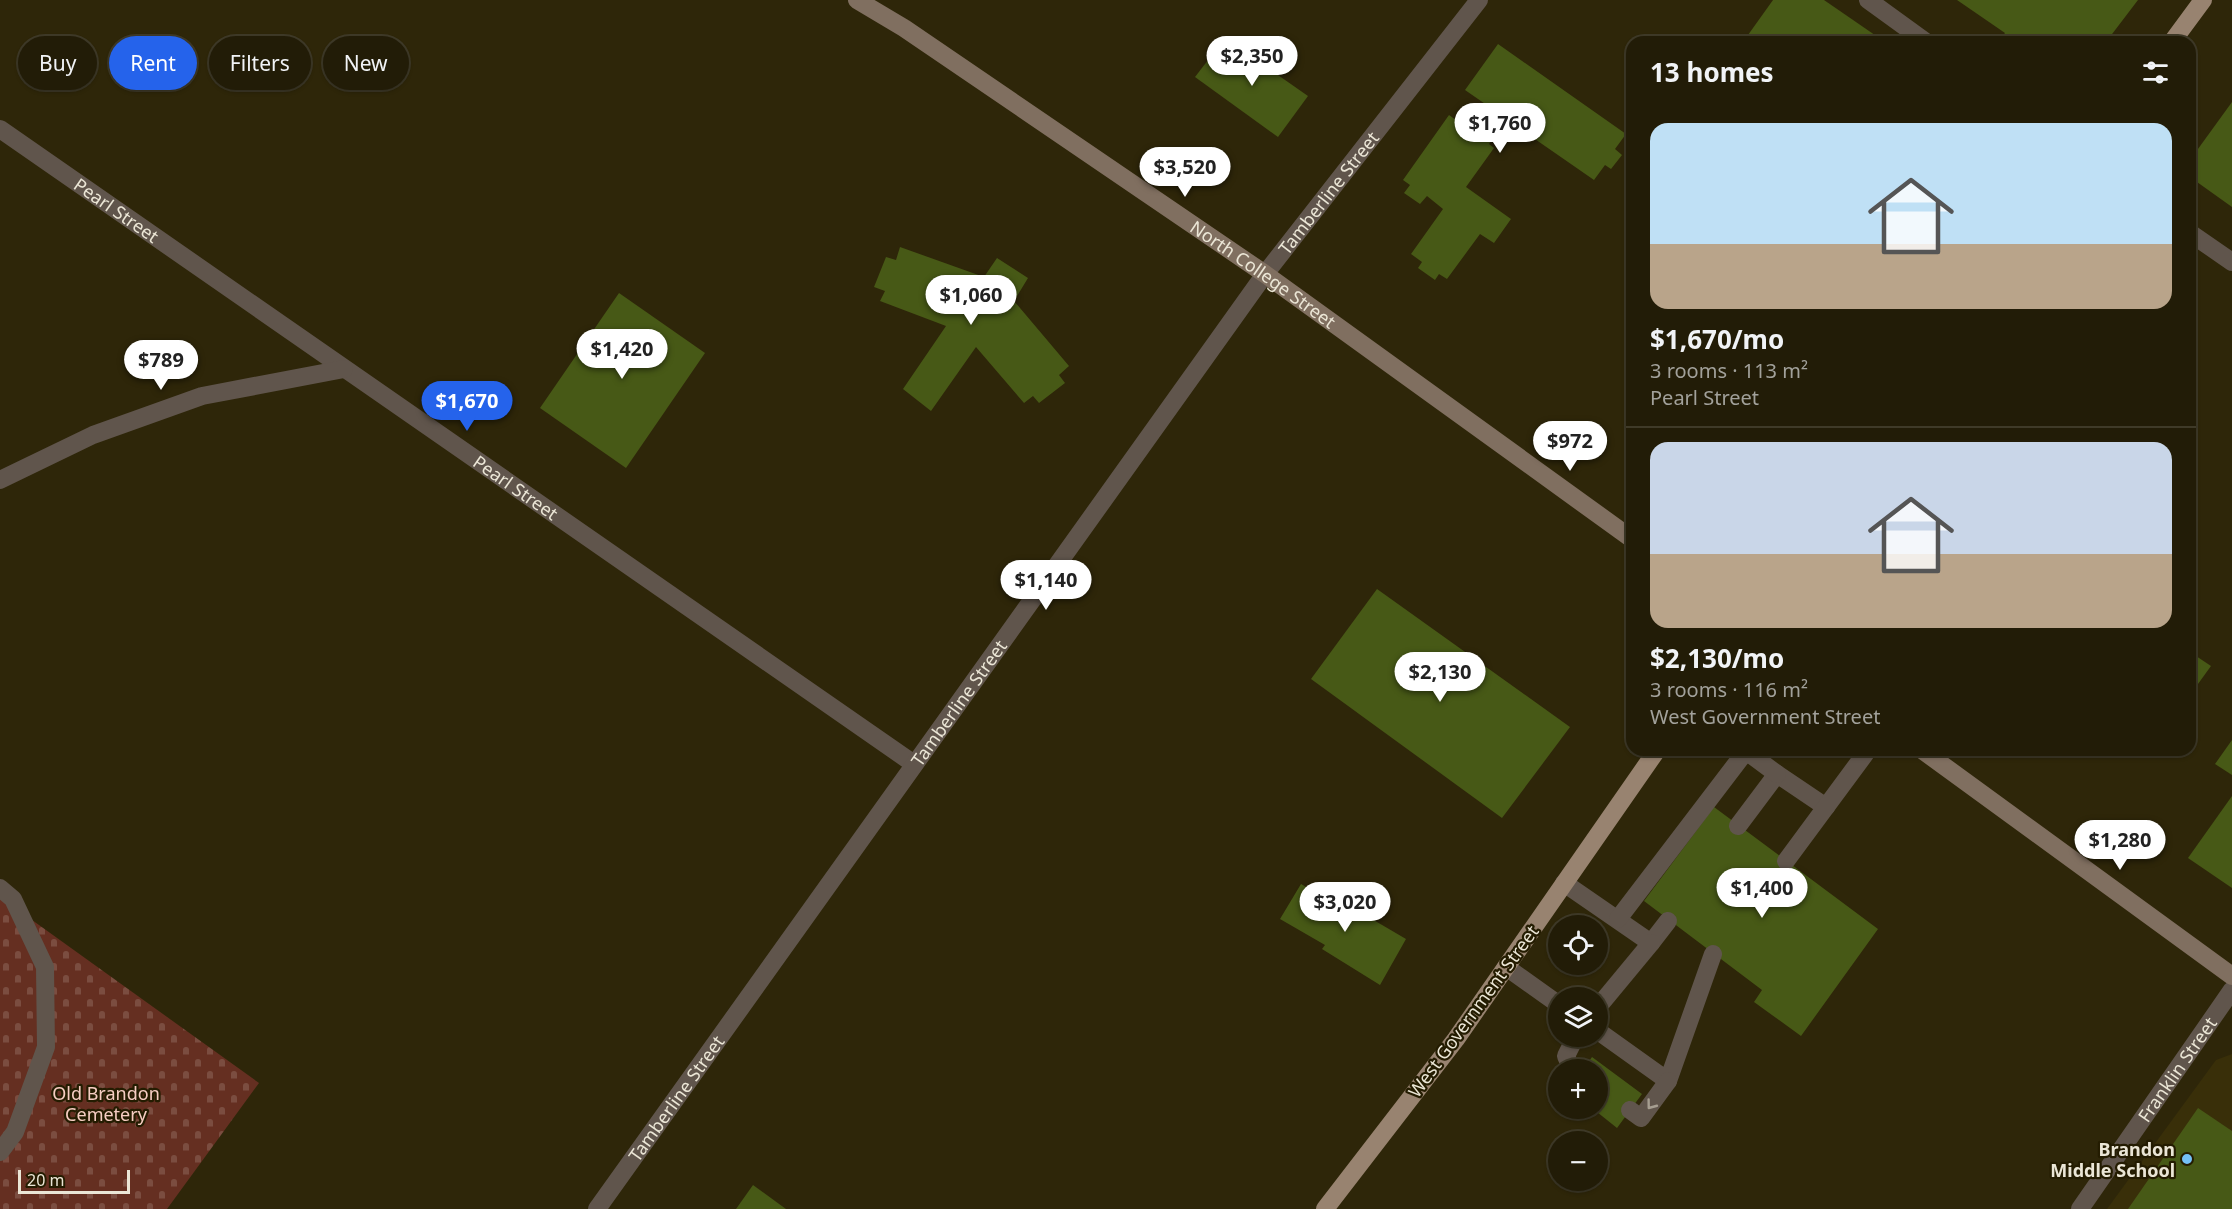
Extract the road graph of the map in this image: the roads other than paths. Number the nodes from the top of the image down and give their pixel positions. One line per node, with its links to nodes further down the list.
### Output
1 (857, 0): 10 (main road, North College Street)
2 (1479, 0): 10 (street, Tamberline Street)
3 (1868, 0): 5 (street)
4 (2203, 0): 6 (main road)
5 (1918, 36)
6 (2176, 36)
7 (0, 129): 11 (street, Pearl Street)
8 (2196, 236): 9 (street)
9 (2232, 262)
10 (1265, 274): 13 (main road, North College Street); 19 (street, Tamberline Street)
11 (344, 369): 12 (street); 19 (street, Pearl Street)
12 (0, 480)
13 (1626, 536)
14 (1653, 756): 24 (main road, West Government Street)
15 (1742, 756): 26 (street)
16 (1753, 756): 20 (street)
17 (1864, 756): 21 (street)
18 (1930, 756): 31 (main road)
19 (914, 764): 39 (street, Tamberline Street)
20 (1777, 774): 21 (street); 22 (street)
21 (1826, 807): 23 (street)
22 (1738, 826)
23 (1786, 861)
24 (1564, 883): 26 (street); 30 (main road, West Government Street)
25 (0, 888): 38 (street)
26 (1618, 919): 28 (street)
27 (1668, 921): 28 (street)
28 (1651, 943): 33 (street)
29 (1713, 954): 36 (street)
30 (1506, 967): 34 (street); 40 (main road, West Government Street)
31 (2232, 976)
32 (2232, 990): 41 (street, Franklin Street)
33 (1608, 995)
34 (1548, 997)
35 (1608, 1039): 36 (street)
36 (1668, 1081): 37 (street, one-way to 37)
37 (1630, 1110)
38 (0, 1152)
39 (597, 1209)
40 (1325, 1209)
41 (2080, 1209)

